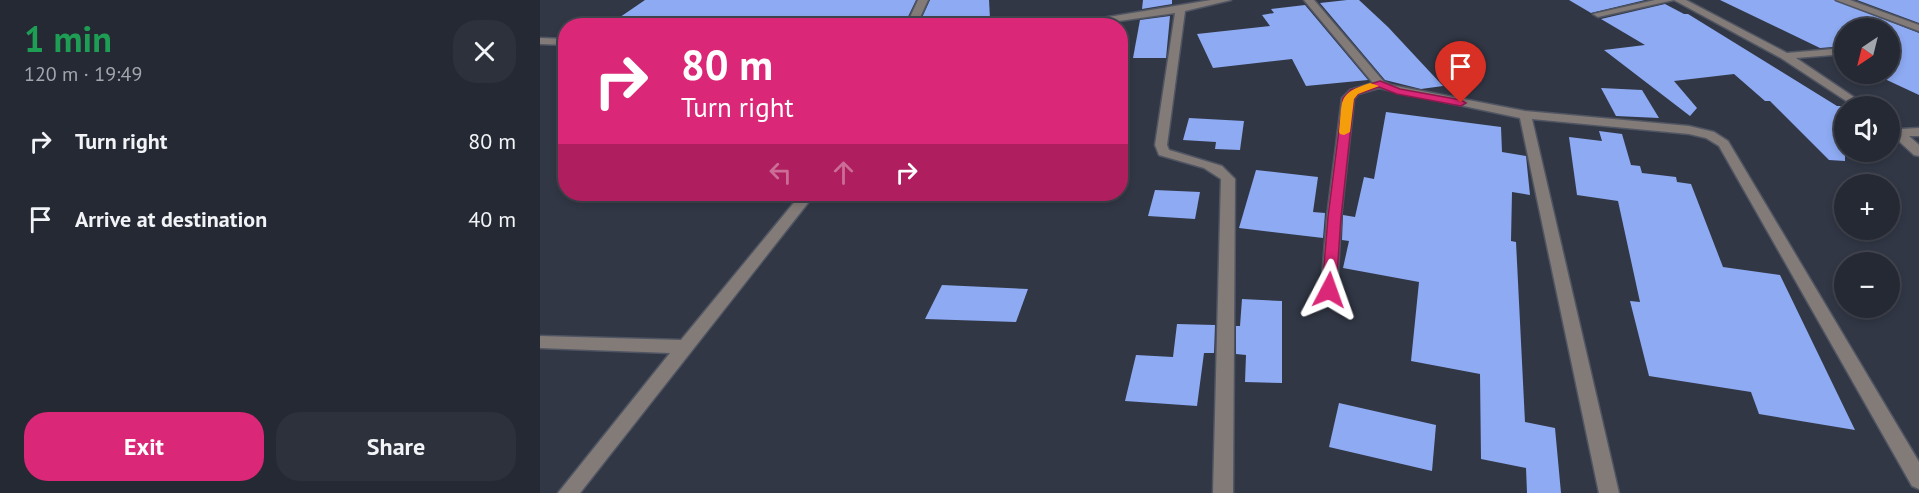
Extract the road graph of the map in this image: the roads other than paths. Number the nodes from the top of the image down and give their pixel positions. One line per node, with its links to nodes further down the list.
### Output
1 (922, 0): 9 (street)
2 (1226, 0): 7 (street)
3 (1309, 0): 16 (street)
4 (1670, 0): 8 (street)
5 (1679, 0): 15 (street)
6 (1841, 0): 11 (street)
7 (1180, 9): 10 (street); 29 (street)
8 (1598, 14)
9 (914, 18)
10 (1116, 18)
11 (1919, 28)
12 (540, 41): 13 (street)
13 (558, 42)
14 (1834, 52): 15 (street)
15 (1785, 56): 17 (street)
16 (1380, 84): 18 (street); 24 (street)
17 (1846, 96)
18 (1525, 115): 27 (street); 30 (street)
19 (1900, 130): 20 (street)
20 (1919, 132)
21 (1900, 135): 22 (street)
22 (1919, 152)
23 (802, 201): 26 (street)
24 (1329, 290)
25 (540, 342): 26 (street)
26 (686, 346): 28 (street)
27 (1919, 480)
28 (568, 493)
29 (1223, 493)
30 (1610, 493)

